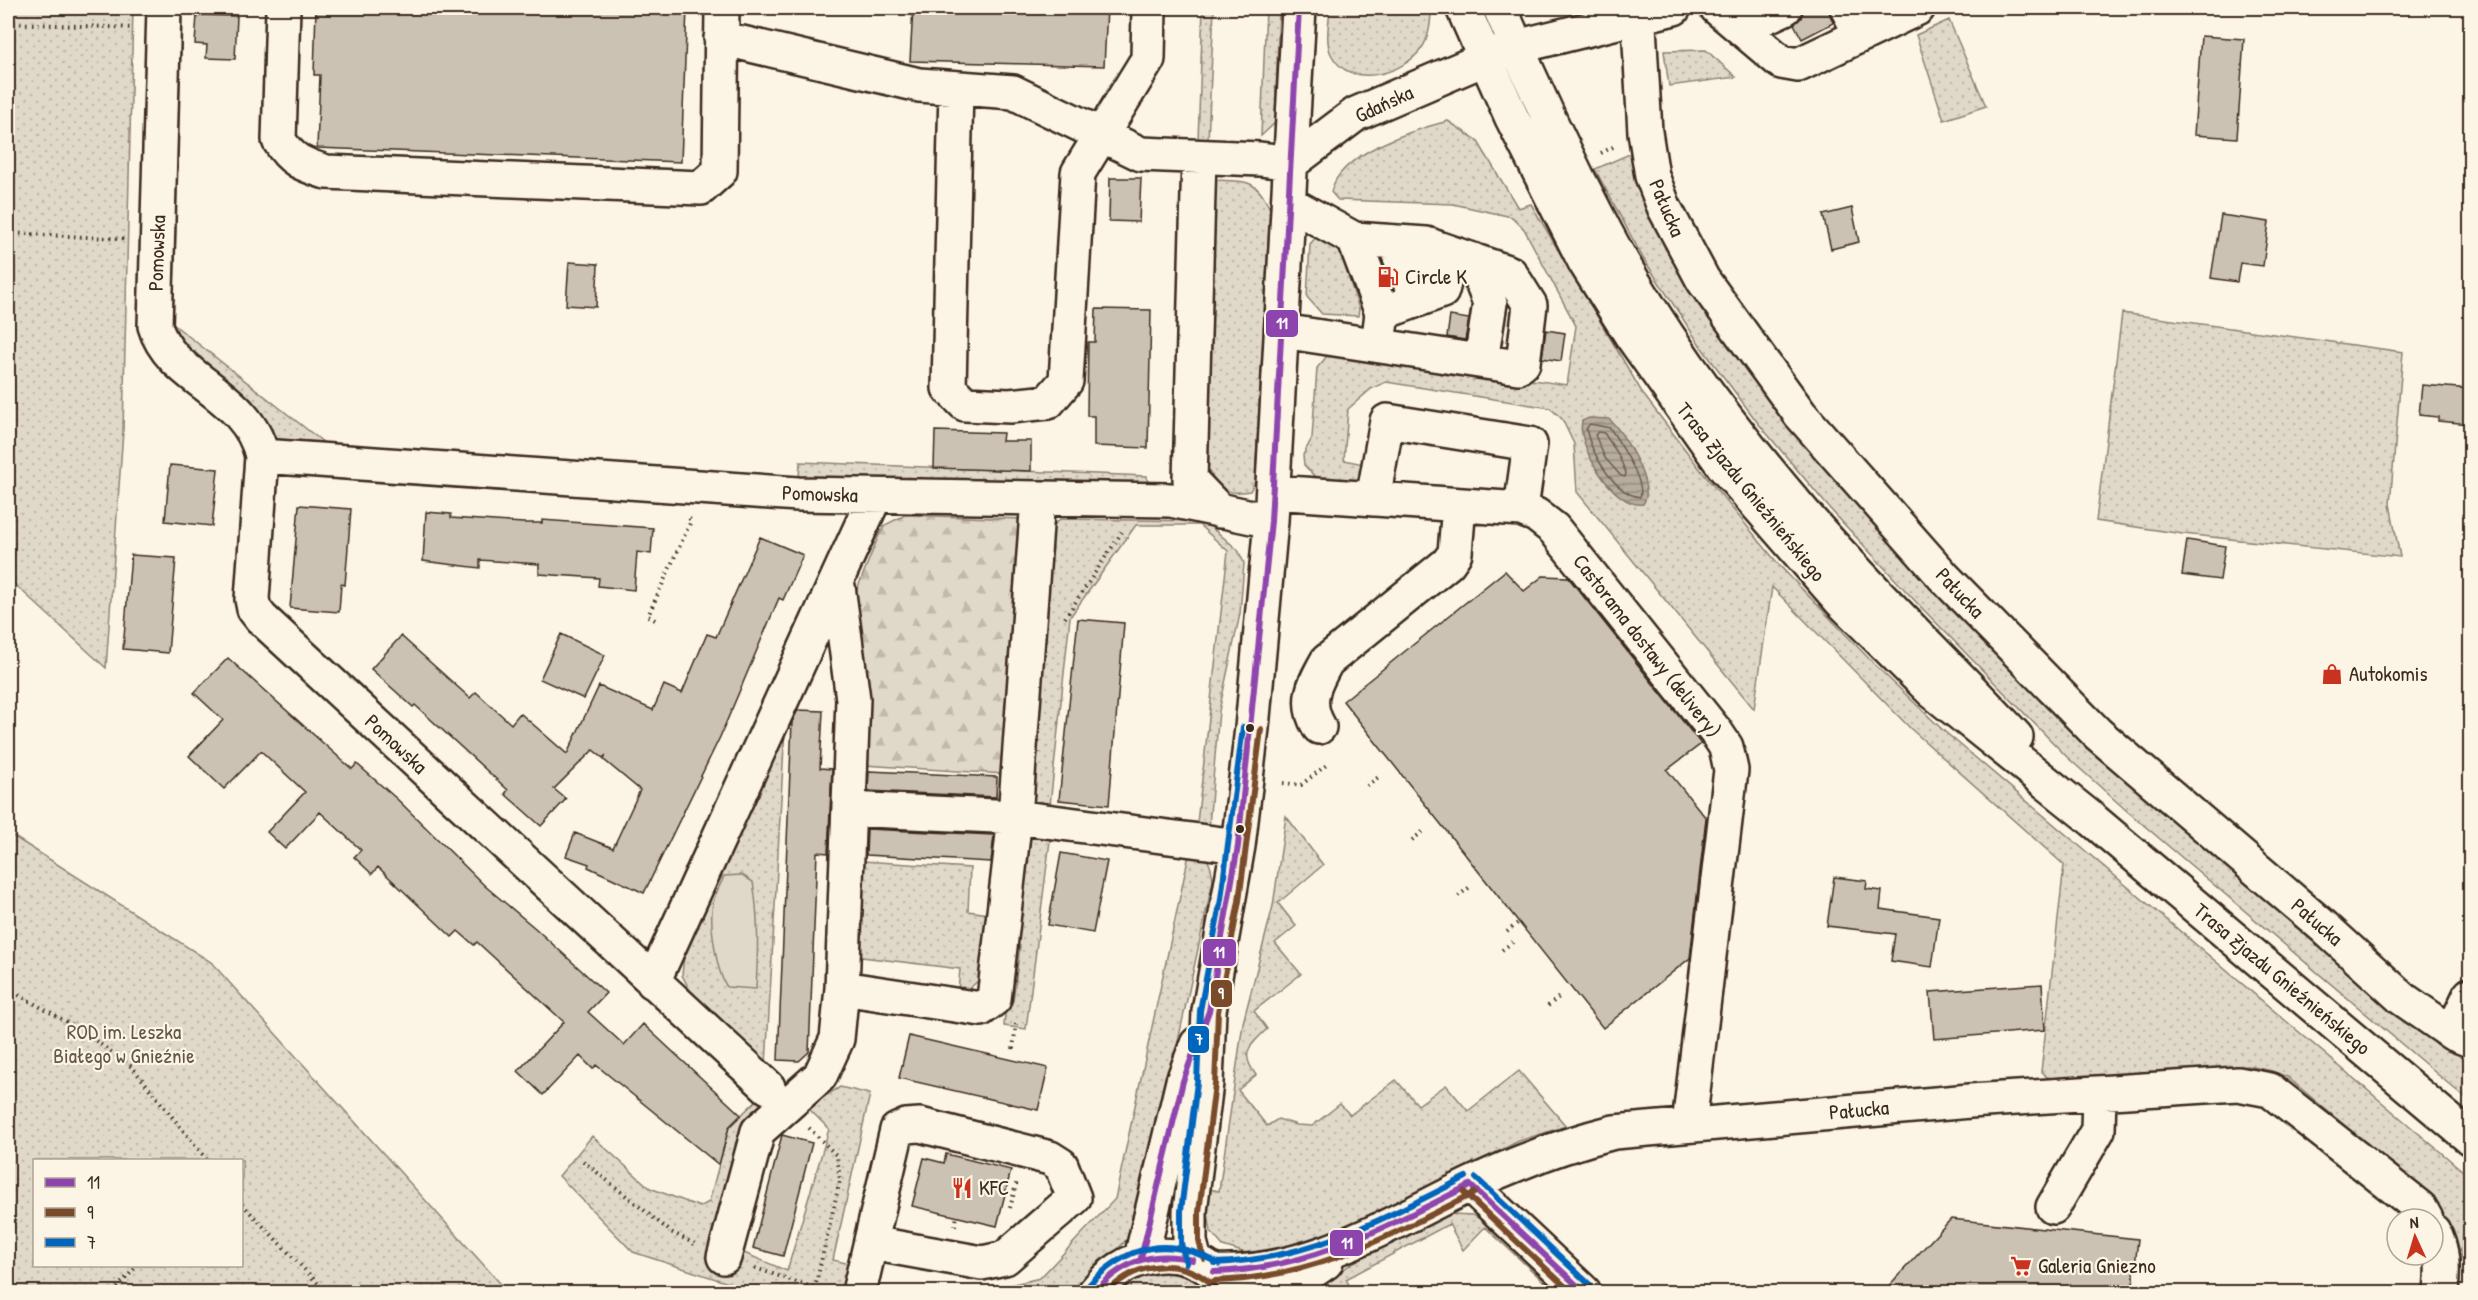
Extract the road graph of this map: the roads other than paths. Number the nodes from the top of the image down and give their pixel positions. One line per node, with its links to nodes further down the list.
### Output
1 (283, 8): 13 (street)
2 (1149, 8): 17 (street)
3 (1299, 8): 19 (street)
4 (1463, 8): 15 (street)
5 (1500, 8): 14 (street)
6 (1674, 8): 9 (street, Gdańska)
7 (1785, 8): 10 (street)
8 (1918, 8): 12 (street)
9 (1638, 12): 14 (street, Gdańska); 48 (street, Pałucka)
10 (1727, 16): 12 (street)
11 (164, 18): 28 (street, Pomowska)
12 (1853, 19)
13 (722, 23): 16 (street)
14 (1516, 47): 15 (street, Gdańska); 42 (street, Trasa Zjazdu Gnieźnieńskiego)
15 (1484, 59): 19 (street, Gdańska); 42 (street, Trasa Zjazdu Gnieźnieńskiego)
16 (956, 88): 17 (street); 17 (street)
17 (1102, 135): 18 (street)
18 (1199, 158): 19 (street); 35 (street)
19 (1292, 163): 20 (street)
20 (1289, 203): 21 (street); 26 (street)
21 (1354, 239): 22 (street); 25 (street)
22 (1394, 242): 23 (street); 24 (street)
23 (1430, 245): 24 (street); 27 (street)
24 (1416, 300): 25 (street)
25 (1382, 313): 27 (street)
26 (1282, 331): 27 (street); 33 (street)
27 (1378, 345)
28 (262, 456): 29 (street, Pomowska); 44 (street, Pomowska)
29 (875, 496): 30 (street, Pomowska); 36 (street, Pomowska)
30 (1038, 498): 35 (street, Pomowska); 41 (street)
31 (1373, 499): 32 (street, Castorama dostawy (delivery)); 33 (street, Castorama dostawy (delivery)); 34 (street)
32 (1459, 505): 34 (street, Castorama dostawy (delivery)); 39 (street)
33 (1272, 507): 35 (street, Pomowska); 43 (street)
34 (1521, 509): 51 (street, Castorama dostawy (delivery))
35 (1220, 511)
36 (837, 579): 37 (street, Pomowska); 38 (street)
37 (803, 653): 38 (street); 44 (street, Pomowska)
38 (854, 699): 40 (street)
39 (1319, 727)
40 (849, 809): 41 (street); 45 (street)
41 (1015, 817): 43 (street); 45 (street)
42 (2092, 820): 52 (street, Trasa Zjazdu Gnieźnieńskiego)
43 (1238, 846): 47 (street)
44 (653, 982): 50 (street, Pomowska)
45 (842, 988): 50 (street)
46 (2470, 995): 48 (street)
47 (1209, 1011): 60 (street); 63 (street)
48 (2461, 1036)
49 (2099, 1093): 51 (street, Pałucka); 55 (street, Pałucka); 56 (street)
50 (778, 1096): 59 (street)
51 (1689, 1125): 54 (street, Pałucka)
52 (2470, 1138)
53 (895, 1140): 58 (street); 61 (street); 61 (street)
54 (1470, 1185): 57 (street, Pałucka); 67 (street)
55 (2419, 1207)
56 (2053, 1208)
57 (1355, 1242): 63 (street, Pałucka); 66 (street, Pałucka)
58 (871, 1243): 61 (street); 64 (street)
59 (724, 1257)
60 (1141, 1258): 63 (street, Pałucka); 65 (street)
61 (982, 1263)
62 (2442, 1267): 68 (street)
63 (1214, 1275)
64 (859, 1293)
65 (1095, 1293)
66 (1282, 1293)
67 (1584, 1293)
68 (2441, 1293)

